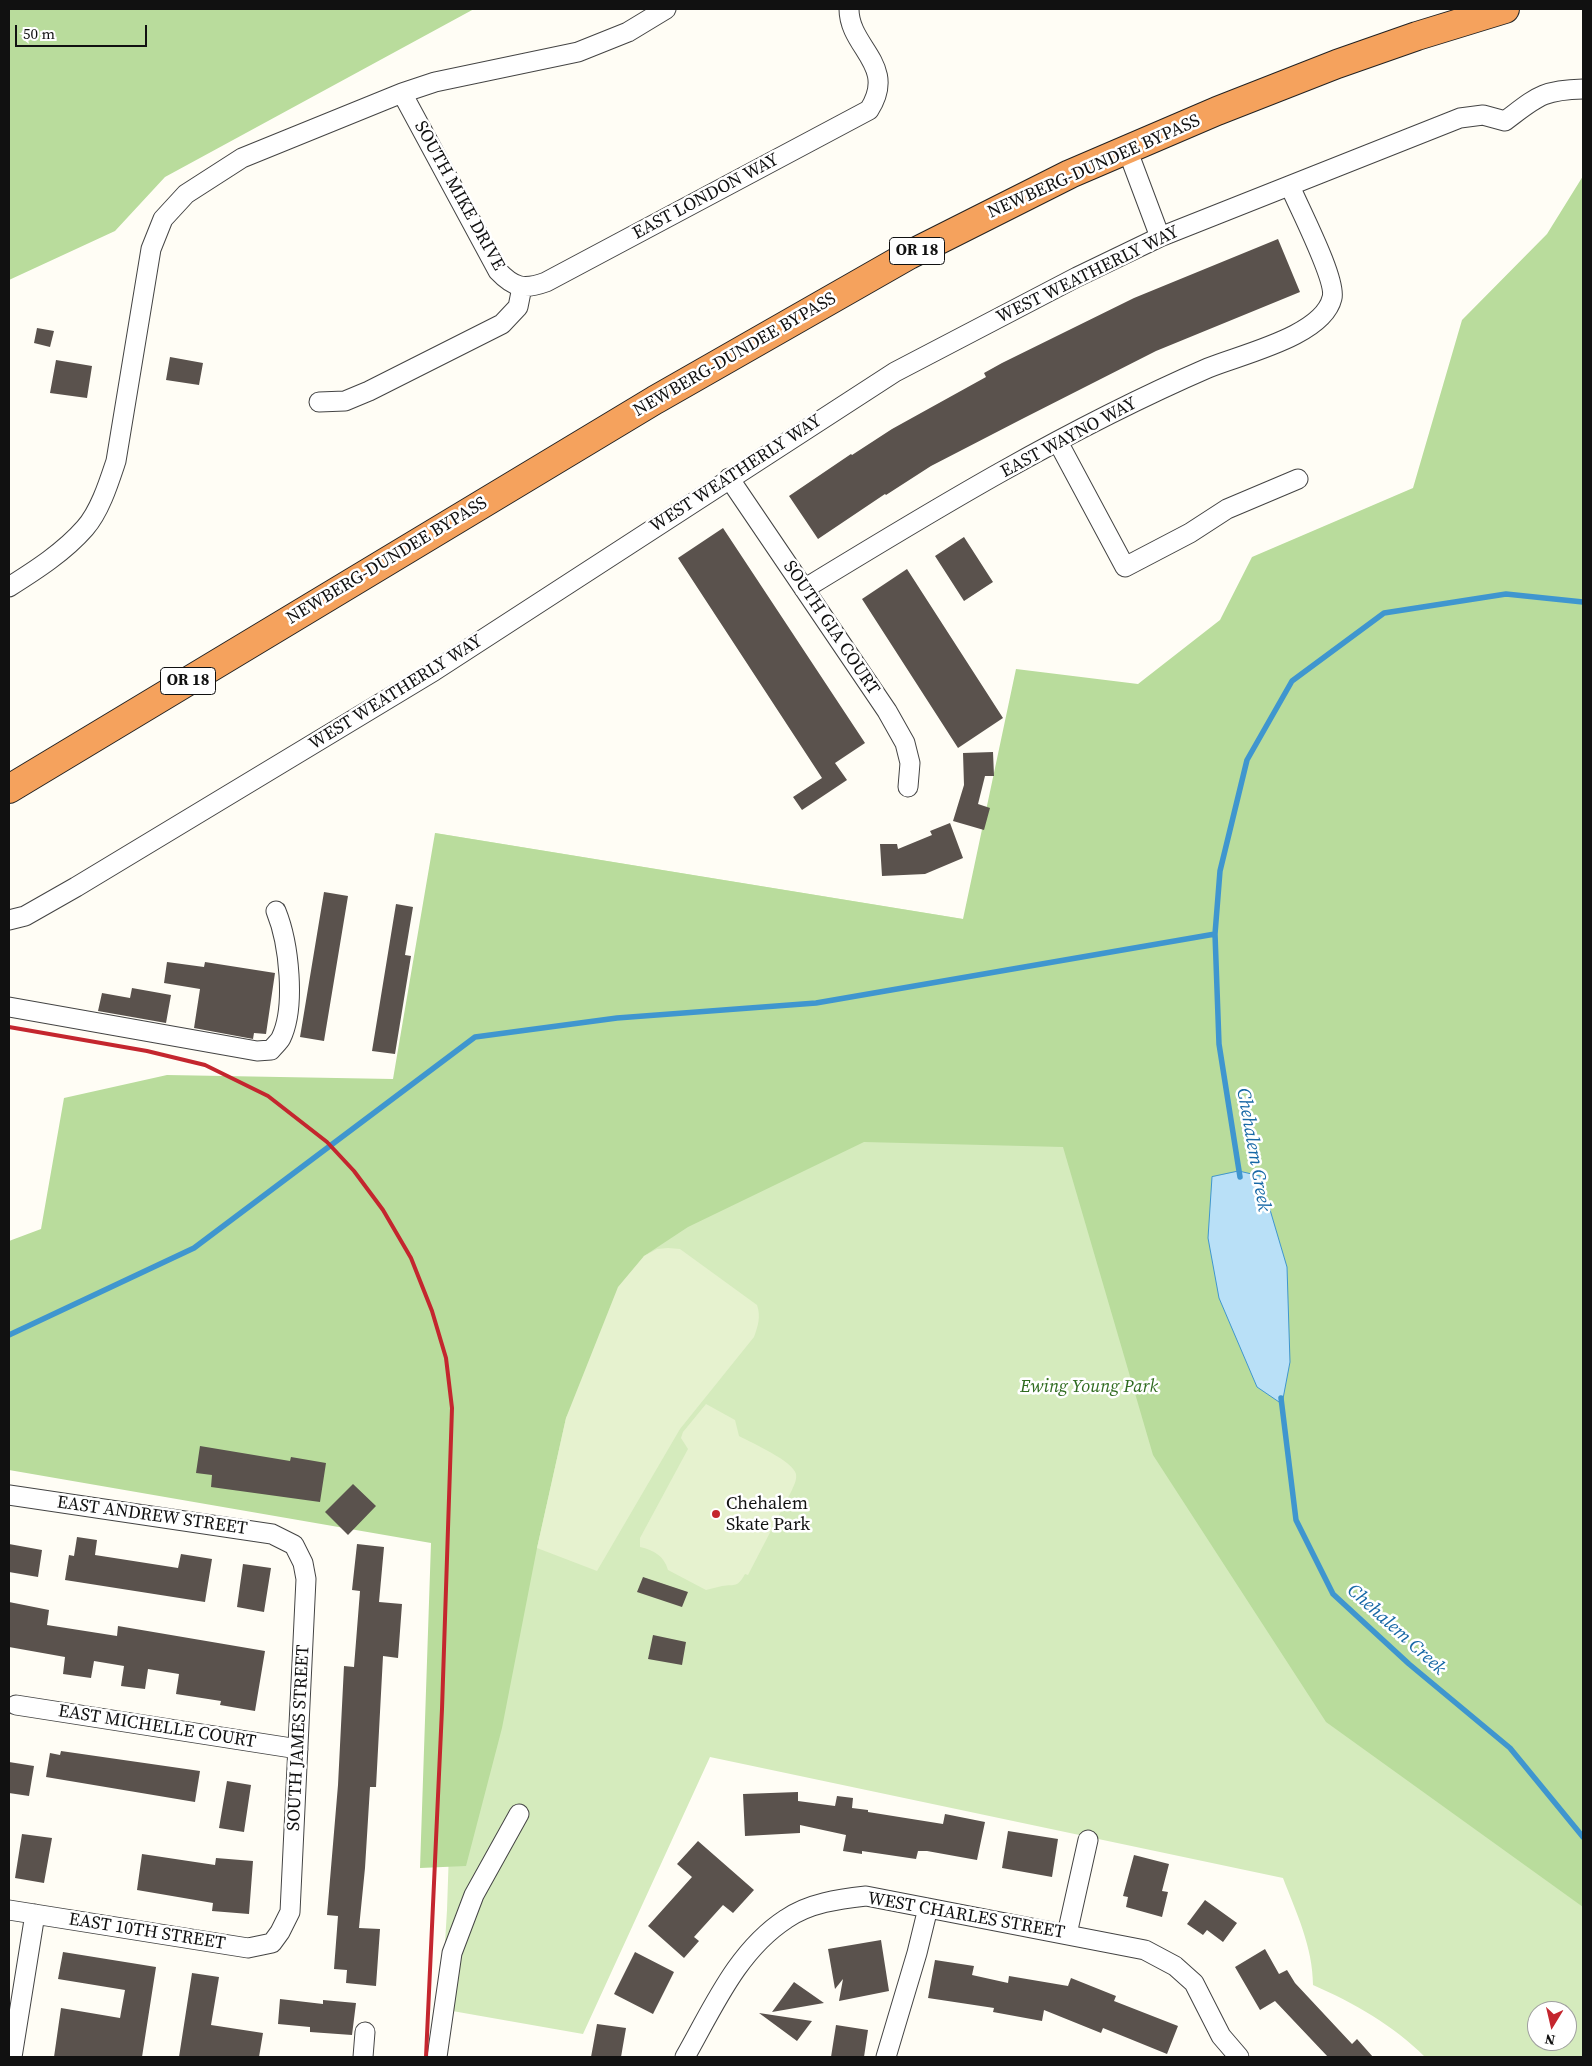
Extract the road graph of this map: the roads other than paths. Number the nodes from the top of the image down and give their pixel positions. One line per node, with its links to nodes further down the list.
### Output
1 (666, 9): 5 (street)
2 (849, 9): 9 (street, EAST LONDON WAY)
3 (1505, 9): 6 (highway, NEWBERG-DUNDEE BYPASS / OR 18)
4 (1583, 89): 7 (street, WEST WEATHERLY WAY)
5 (402, 92): 9 (street, SOUTH MIKE DRIVE); 14 (street)
6 (1127, 149): 8 (street); 17 (highway, NEWBERG-DUNDEE BYPASS / OR 18)
7 (1290, 186): 8 (street, WEST WEATHERLY WAY); 11 (street, EAST WAYNO WAY)
8 (1160, 238): 12 (street, WEST WEATHERLY WAY)
9 (522, 287): 10 (street, SOUTH MIKE DRIVE)
10 (319, 402)
11 (1058, 442): 13 (street); 15 (street, EAST WAYNO WAY)
12 (729, 478): 15 (street, SOUTH GIA COURT); 19 (street, WEST WEATHERLY WAY)
13 (1298, 479)
14 (9, 587)
15 (804, 589): 16 (street, SOUTH GIA COURT)
16 (908, 787)
17 (9, 789)
18 (276, 912): 20 (street)
19 (9, 920)
20 (9, 1008)
21 (9, 1495): 22 (street, EAST ANDREW STREET)
22 (294, 1545): 24 (street, SOUTH JAMES STREET)
23 (16, 1705): 24 (street, EAST MICHELLE COURT)
24 (298, 1749): 30 (street, SOUTH JAMES STREET)
25 (518, 1814): 35 (street)
26 (1088, 1840): 31 (street)
27 (928, 1908): 31 (street, WEST CHARLES STREET); 36 (street, WEST CHARLES STREET); 37 (street)
28 (9, 1910): 29 (street, EAST 10TH STREET)
29 (35, 1914): 30 (street, EAST 10TH STREET); 33 (street)
30 (280, 1932)
31 (1067, 1934): 38 (street, WEST CHARLES STREET)
32 (365, 2032): 34 (street)
33 (12, 2057)
34 (363, 2057)
35 (437, 2057)
36 (685, 2057)
37 (886, 2057)
38 (1239, 2057)

